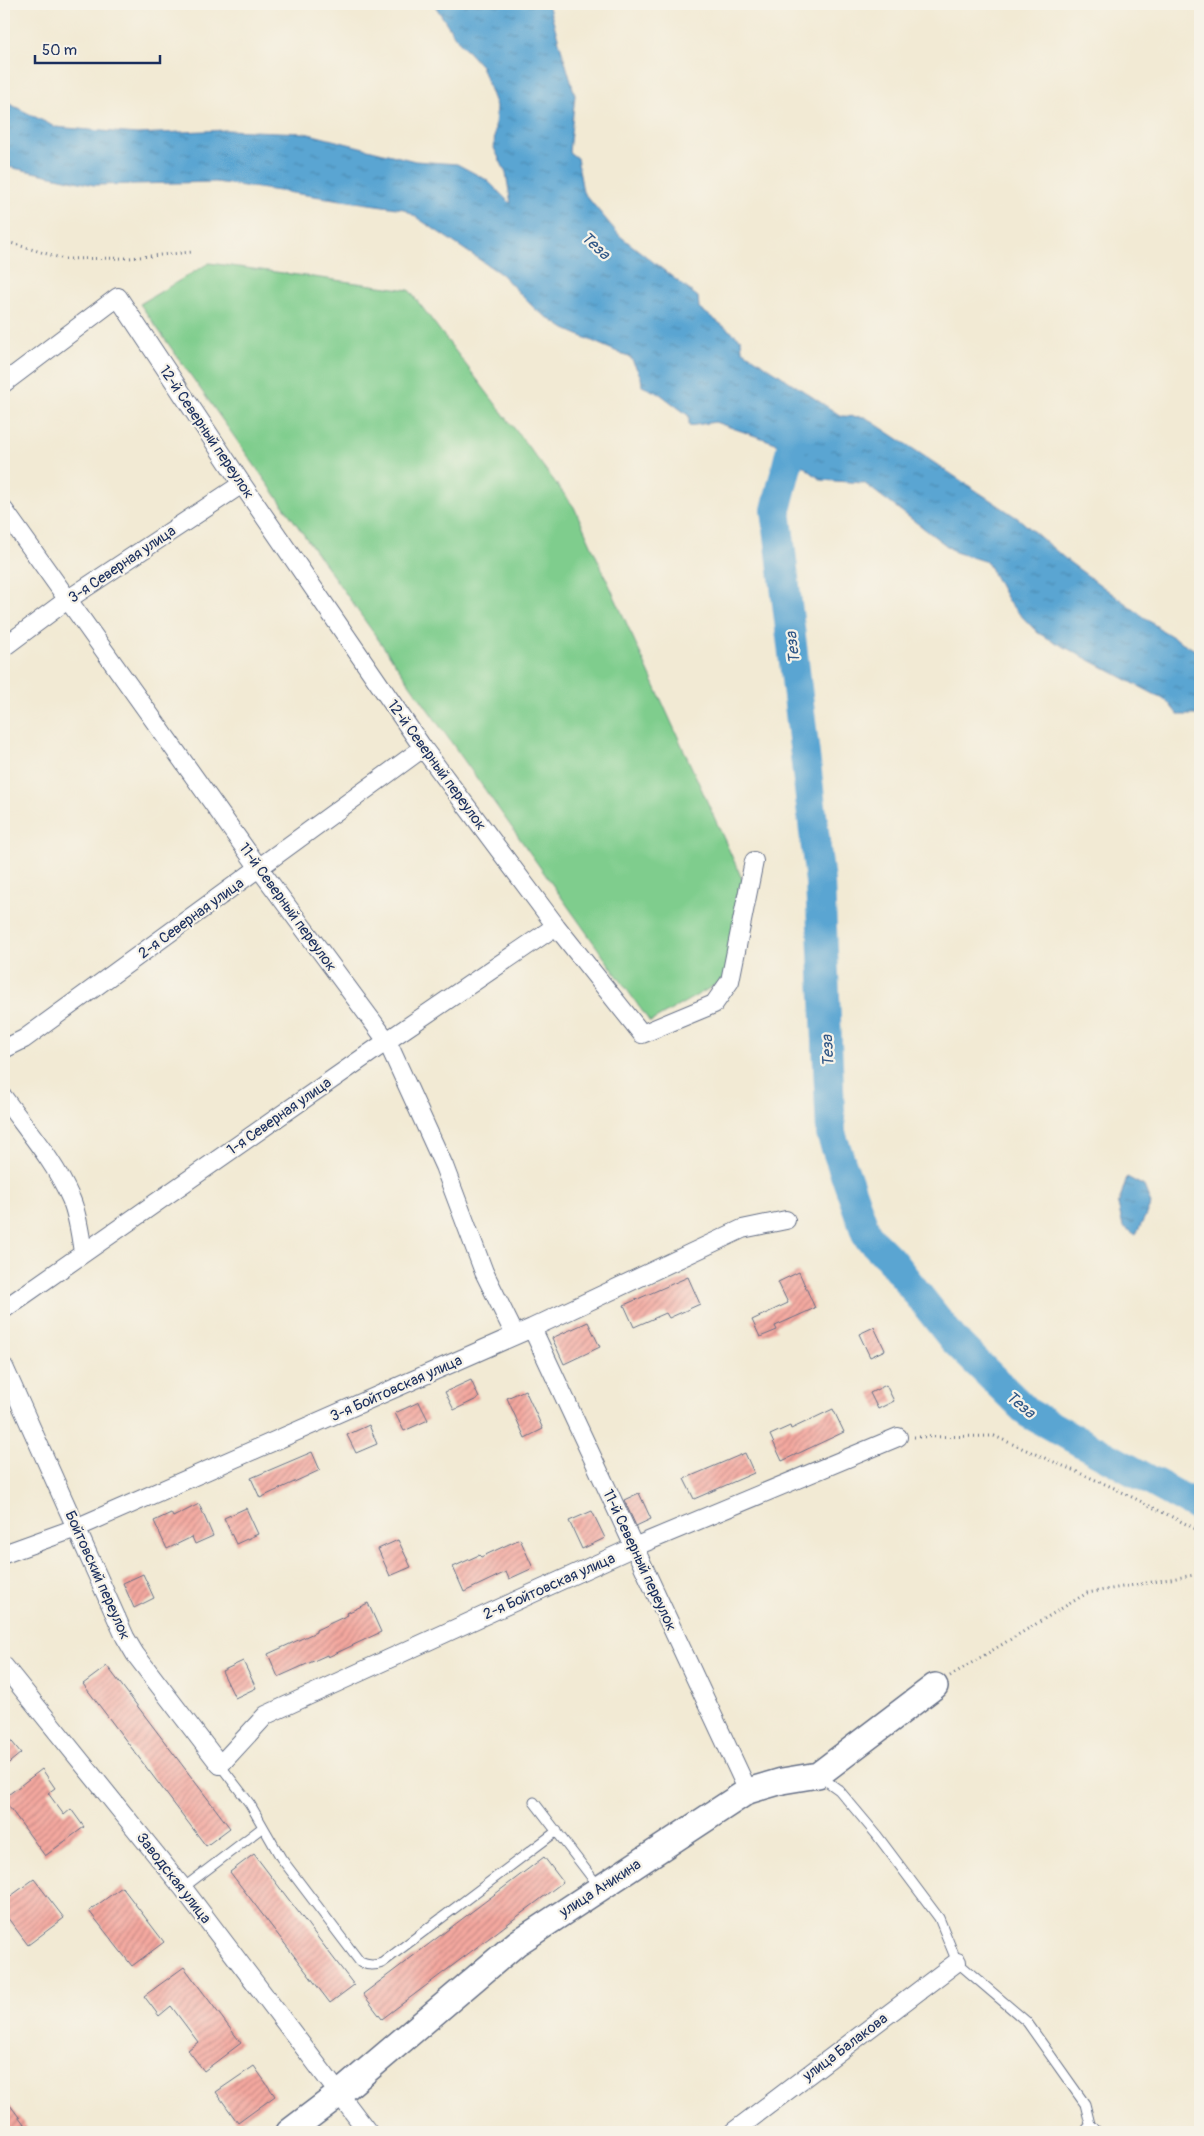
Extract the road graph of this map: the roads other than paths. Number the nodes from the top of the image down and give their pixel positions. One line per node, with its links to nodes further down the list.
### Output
1 (4, 384): 2 (street, 12-й Северный переулок)
2 (242, 484): 4 (street, 3-я Северная улица); 6 (street, 12-й Северный переулок)
3 (4, 510): 4 (street, 11-й Северный переулок)
4 (67, 600): 5 (street, 3-я Северная улица); 8 (street, 11-й Северный переулок)
5 (4, 647)
6 (423, 748): 8 (street, 2-я Северная улица); 9 (street, 12-й Северный переулок)
7 (754, 861): 9 (street, 12-й Северный переулок)
8 (259, 868): 10 (street, 11-й Северный переулок); 11 (street, 2-я Северная улица)
9 (556, 926): 10 (street, 1-я Северная улица)
10 (387, 1041): 14 (street, 1-я Северная улица); 17 (street, 11-й Северный переулок)
11 (4, 1049)
12 (4, 1098): 14 (street)
13 (786, 1220): 16 (street, 3-я Бойтовская улица)
14 (83, 1252): 15 (street, 1-я Северная улица)
15 (4, 1308)
16 (532, 1328): 17 (street, 3-я Бойтовская улица); 21 (street, 11-й Северный переулок)
17 (515, 1335): 20 (street, 3-я Бойтовская улица)
18 (4, 1367): 20 (street, Бойтовский переулок)
19 (898, 1437): 21 (street, 2-я Бойтовская улица)
20 (76, 1528): 22 (street, 3-я Бойтовская улица); 25 (street, Бойтовский переулок)
21 (634, 1547): 25 (street, 2-я Бойтовская улица); 27 (street, 11-й Северный переулок)
22 (4, 1554)
23 (4, 1666): 31 (street, Заводская улица)
24 (935, 1686): 26 (street, улица Аникина)
25 (220, 1765): 29 (lane)
26 (818, 1775): 27 (street, улица Аникина); 33 (lane)
27 (748, 1791): 32 (street, улица Аникина)
28 (534, 1802): 30 (lane)
29 (262, 1827): 30 (lane); 31 (lane)
30 (556, 1831): 32 (lane)
31 (183, 1888): 34 (street, Заводская улица)
32 (600, 1888): 34 (street, улица Аникина)
33 (957, 1962): 37 (street, улица Балакова); 38 (lane)
34 (339, 2094): 35 (street, улица Аникина); 36 (street, Заводская улица)
35 (289, 2132)
36 (368, 2132)
37 (733, 2132)
38 (1091, 2132)

